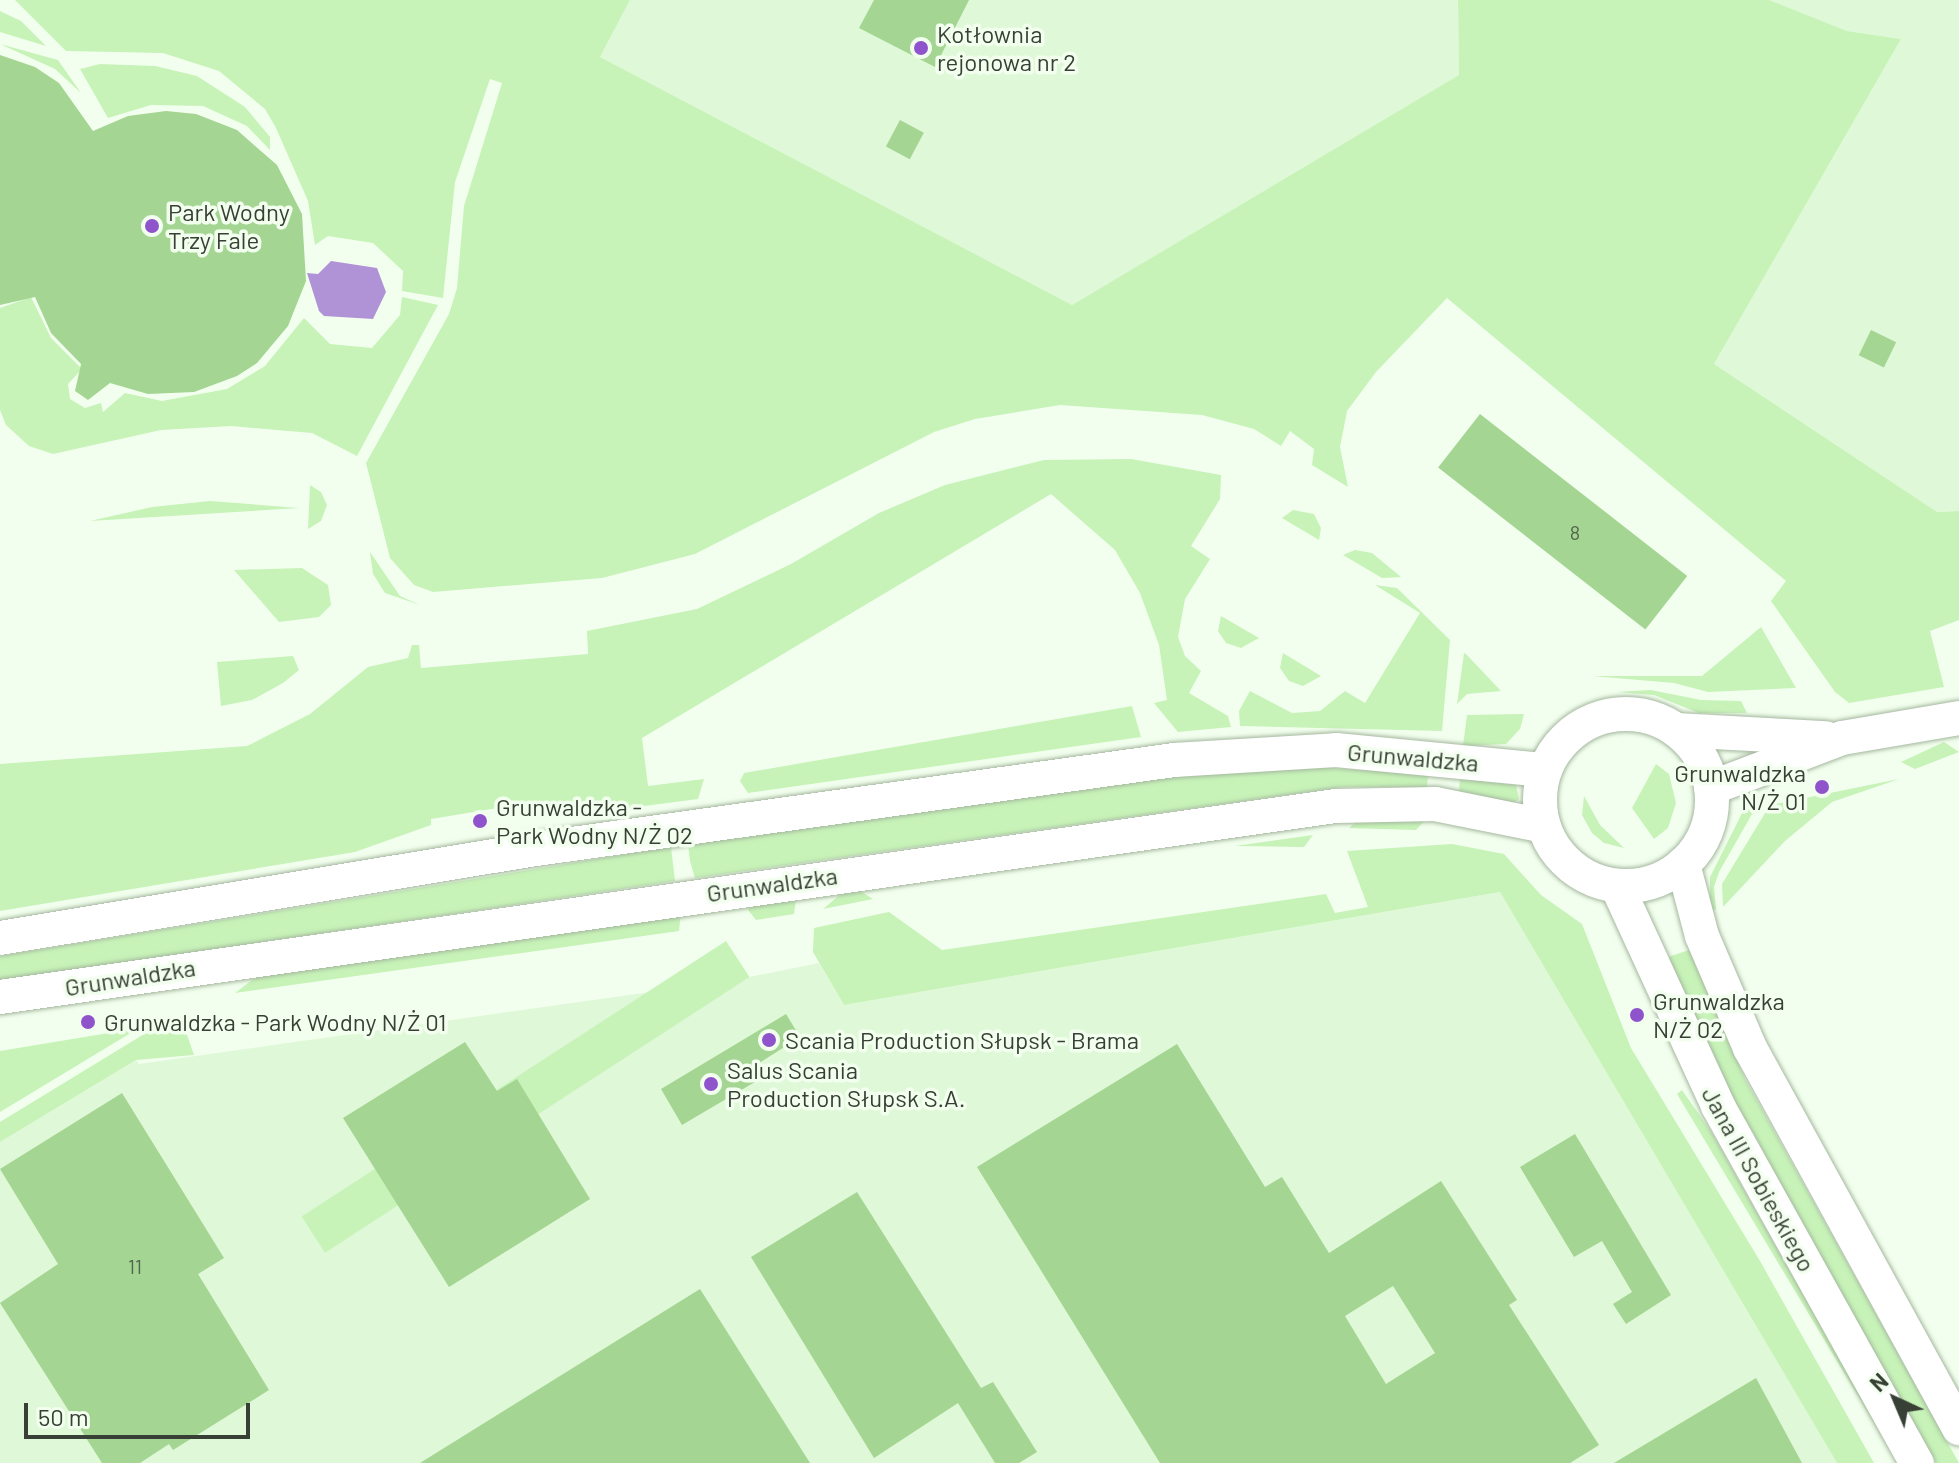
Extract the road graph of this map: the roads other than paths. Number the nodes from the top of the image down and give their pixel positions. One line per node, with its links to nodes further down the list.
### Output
1 (1959, 718): 3 (street)
2 (1676, 730): 3 (street); 4 (street); 5 (street)
3 (1842, 738): 5 (street)
4 (1545, 770): 6 (street); 9 (street, Grunwaldzka)
5 (1711, 788): 7 (street)
6 (1544, 826): 8 (street); 10 (street, Grunwaldzka)
7 (1683, 864): 8 (street); 11 (street)
8 (1617, 886): 12 (street, Jana III Sobieskiego)
9 (0, 938)
10 (0, 997)
11 (1959, 1428)
12 (1917, 1463)

